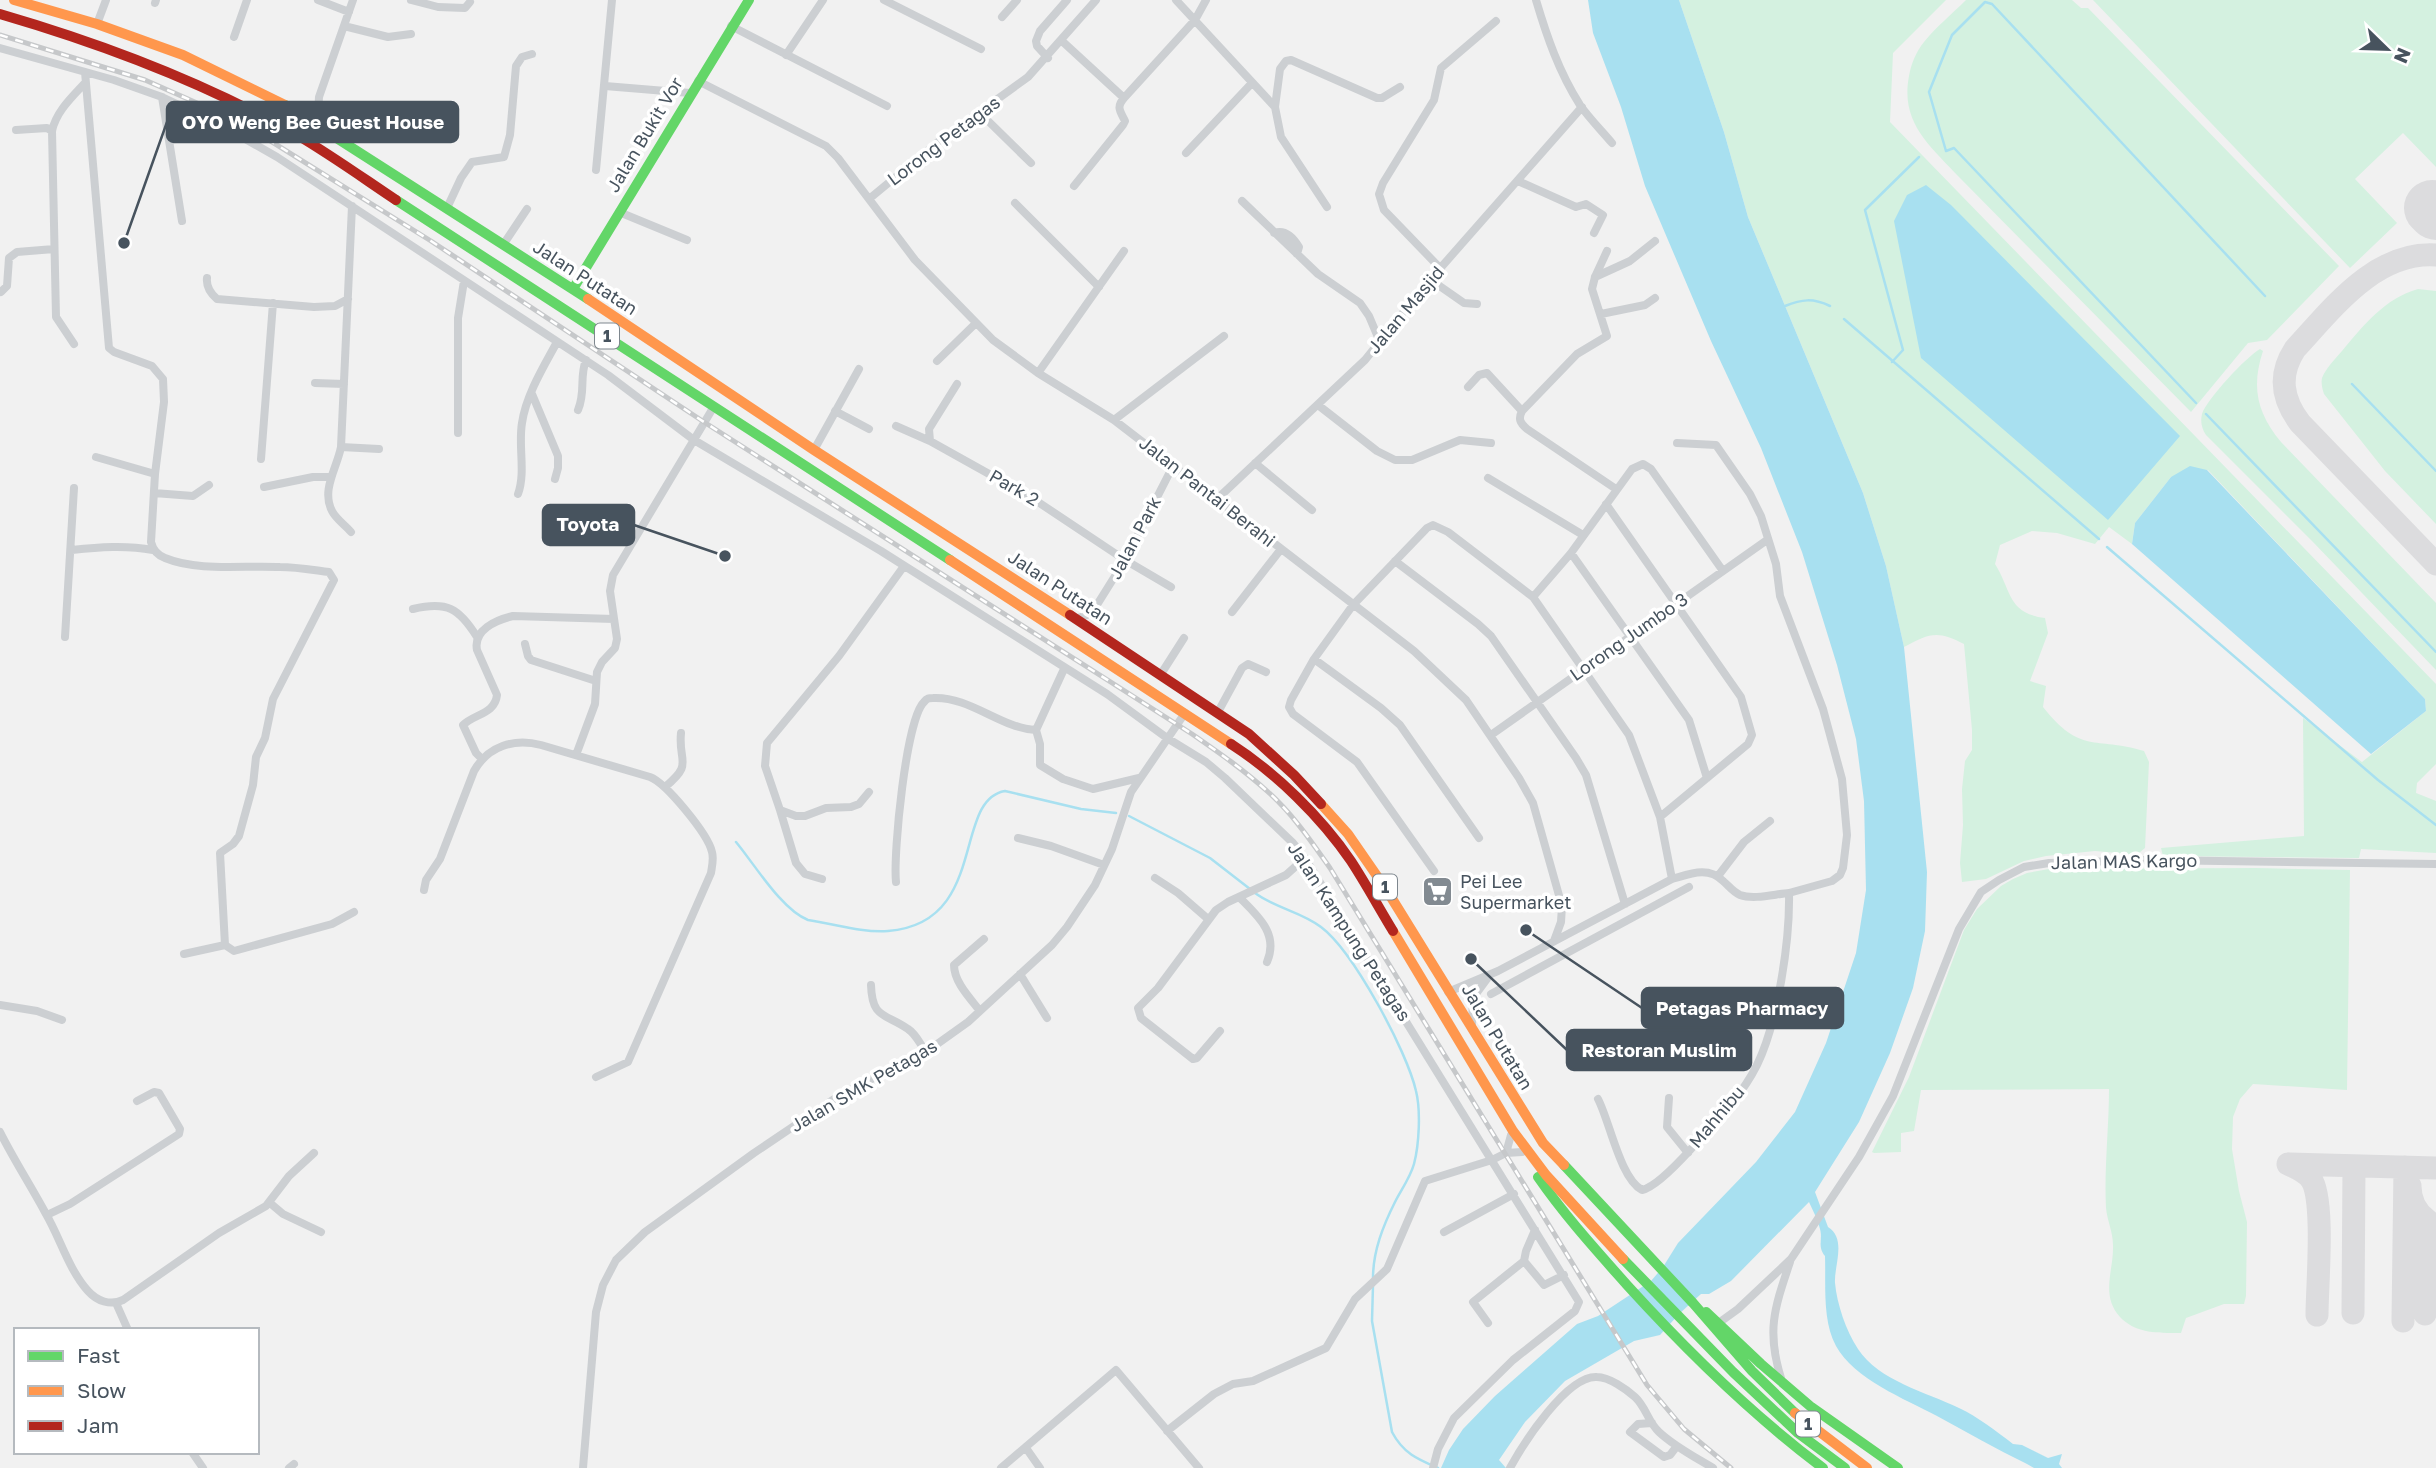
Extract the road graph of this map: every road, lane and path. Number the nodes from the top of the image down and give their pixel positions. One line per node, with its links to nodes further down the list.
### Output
1 (14, 0): 23 (main road, Jalan Putatan / 1)
2 (106, 0): 23 (street)
3 (247, 0): 27 (street)
4 (318, 0): 18 (street)
5 (353, 0): 18 (street)
6 (411, 0): 17 (street)
7 (612, 0): 39 (street)
8 (749, 0): 25 (main road, Jalan Bukit Vor)
9 (823, 0): 32 (street)
10 (884, 0): 30 (street)
11 (1017, 0): 20 (street)
12 (1067, 0): 33 (street)
13 (1096, 0): 28 (street, Lorong Petagas)
14 (1176, 0): 21 (street)
15 (1206, 0): 21 (street)
16 (1536, 0): 48 (street)
17 (470, 2)
18 (349, 12): 24 (street)
19 (0, 14): 45 (main road, Jalan Putatan / 1)
20 (1002, 17)
21 (1195, 20): 38 (street); 44 (street)
22 (1496, 21): 76 (street)
23 (97, 24): 37 (main road, Jalan Putatan / 1)
24 (344, 26): 26 (street); 43 (street)
25 (731, 26): 32 (street); 35 (main road, Jalan Bukit Vor)
26 (411, 34)
27 (234, 37)
28 (1062, 41): 33 (street, Lorong Petagas); 44 (street)
29 (0, 48): 34 (street, Jalan Kampung Petagas)
30 (981, 49)
31 (532, 54): 65 (street)
32 (786, 55): 46 (street)
33 (1048, 58): 50 (street, Lorong Petagas)
34 (85, 72): 36 (street); 42 (street, Jalan Kampung Petagas)
35 (698, 81): 41 (main road, Jalan Bukit Vor); 60 (street, Jalan Pantai Berahi)
36 (84, 84): 53 (street); 126 (street)
37 (245, 84): 45 (main road); 49 (main road, Jalan Putatan / 1)
38 (1251, 84): 47 (street); 55 (street)
39 (605, 86): 41 (street); 57 (street)
40 (1400, 87): 47 (street)
41 (690, 93): 67 (main road, Jalan Bukit Vor)
42 (162, 97): 63 (street, Jalan Kampung Petagas); 68 (street)
43 (319, 97): 49 (street); 51 (street)
44 (1124, 98): 59 (street)
45 (236, 103): 86 (main road, Jalan Putatan / 1)
46 (887, 106)
47 (1275, 107): 64 (street)
48 (1582, 107): 54 (street); 58 (street, Jalan Masjid)
49 (291, 108): 51 (main road, Jalan Putatan / 1)
50 (979, 112): 56 (street); 60 (street, Lorong Petagas)
51 (325, 129): 65 (main road, Jalan Putatan / 1)
52 (16, 130): 53 (street)
53 (52, 131): 73 (street)
54 (1612, 143)
55 (1186, 153)
56 (1031, 163)
57 (596, 170)
58 (1518, 181): 69 (street); 76 (street, Jalan Masjid)
59 (1074, 186)
60 (869, 199): 90 (street, Jalan Pantai Berahi)
61 (1242, 201): 93 (street)
62 (1015, 202): 82 (street)
63 (352, 206): 80 (street, Jalan Kampung Petagas); 85 (street)
64 (1327, 207)
65 (447, 208): 72 (main road, Jalan Putatan / 1)
66 (527, 208): 72 (street)
67 (619, 212): 70 (street); 81 (main road, Jalan Bukit Vor)
68 (182, 220)
69 (1594, 233)
70 (687, 240)
71 (1655, 241): 77 (street)
72 (503, 245): 81 (main road, Jalan Putatan / 1)
73 (54, 249): 83 (street); 94 (street)
74 (1124, 251): 82 (street)
75 (1607, 251): 77 (street)
76 (1441, 268): 79 (street, Jalan Masjid)
77 (1595, 277): 89 (street)
78 (207, 278): 87 (street)
79 (1431, 280): 88 (street); 93 (street, Jalan Masjid)
80 (464, 281): 92 (street, Jalan Kampung Petagas); 114 (street)
81 (569, 287): 86 (main road, Jalan Bukit Vor); 109 (main road, Jalan Putatan / 1)
82 (1099, 287): 98 (street)
83 (1, 292)
84 (1655, 298): 89 (street)
85 (348, 299): 87 (street); 100 (street)
86 (555, 302): 105 (main road, Jalan Putatan / 1)
87 (273, 303): 123 (street)
88 (1477, 304)
89 (1601, 314): 108 (street)
90 (975, 324): 96 (street); 98 (street, Jalan Pantai Berahi)
91 (1224, 336): 110 (street)
92 (557, 342): 95 (street, Jalan Kampung Petagas); 103 (street)
93 (1380, 342): 104 (street, Jalan Masjid)
94 (74, 344)
95 (586, 360): 106 (street); 115 (street, Jalan Kampung Petagas)
96 (937, 361)
97 (859, 369): 107 (street)
98 (1038, 373): 110 (street, Jalan Pantai Berahi)
99 (315, 383): 100 (street)
100 (344, 384): 119 (street)
101 (957, 384): 116 (street)
102 (1468, 387): 108 (street)
103 (532, 394): 129 (street); 135 (street)
104 (1318, 405): 117 (street); 124 (street, Jalan Masjid)
105 (713, 408): 113 (main road, Jalan Putatan / 1); 115 (street)
106 (578, 410)
107 (835, 411): 112 (street); 121 (street)
108 (1522, 411): 133 (street)
109 (760, 414): 113 (main road); 121 (main road, Jalan Putatan / 1)
110 (1114, 420): 125 (street, Jalan Pantai Berahi)
111 (896, 426): 116 (street, Park 2)
112 (869, 429)
113 (749, 431): 172 (main road, Jalan Putatan / 1)
114 (458, 433)
115 (694, 440): 148 (street, Jalan Kampung Petagas); 158 (street)
116 (930, 441): 146 (street, Park 2)
117 (1491, 443)
118 (1677, 443): 141 (street)
119 (341, 447): 120 (street); 127 (street)
120 (379, 449)
121 (814, 450): 157 (main road, Jalan Putatan / 1)
122 (96, 457): 126 (street)
123 (261, 459)
124 (1255, 463): 136 (street, Jalan Masjid); 138 (street)
125 (1173, 466): 136 (street, Jalan Pantai Berahi); 146 (street, Jalan Park)
126 (155, 474): 134 (street)
127 (330, 477): 131 (street); 139 (street)
128 (1488, 478): 140 (street)
129 (555, 479)
130 (209, 485): 134 (street)
131 (264, 487)
132 (74, 488): 143 (street)
133 (1616, 489): 137 (street); 149 (street)
134 (154, 493): 144 (street)
135 (518, 494)
136 (1216, 499): 142 (street, Jalan Pantai Berahi)
137 (1606, 504): 140 (street); 153 (street)
138 (1312, 510)
139 (351, 532)
140 (1583, 535): 145 (street)
141 (1767, 540): 149 (street, Lorong Jumbo 3); 200 (street)
142 (1281, 549): 152 (street, Jalan Pantai Berahi); 156 (street)
143 (72, 550): 144 (street); 162 (street)
144 (153, 550): 208 (street)
145 (1571, 553): 151 (street); 161 (street)
146 (1125, 560): 150 (street, Park 2); 154 (street, Jalan Park)
147 (1395, 561): 151 (street); 152 (street); 171 (street)
148 (904, 566): 166 (street, Jalan Kampung Petagas); 184 (street)
149 (1723, 571): 153 (street, Lorong Jumbo 3)
150 (1171, 587)
151 (1532, 597): 167 (street)
152 (1353, 604): 165 (street); 176 (street, Jalan Pantai Berahi)
153 (1677, 605): 161 (street, Lorong Jumbo 3); 181 (street)
154 (1095, 608): 157 (street); 159 (street, Jalan Park)
155 (413, 610): 160 (street)
156 (1232, 612)
157 (1075, 618): 159 (main road, Jalan Putatan / 1)
158 (614, 619): 160 (street); 170 (street)
159 (1094, 630): 169 (main road, Jalan Putatan / 1)
160 (477, 637): 179 (street)
161 (1630, 637): 167 (street, Lorong Jumbo 3); 181 (street)
162 (65, 638)
163 (1184, 638): 169 (street)
164 (525, 644): 170 (street)
165 (1314, 659): 188 (street); 192 (street)
166 (1064, 668): 174 (street); 177 (street, Jalan Kampung Petagas)
167 (1583, 668): 171 (street, Lorong Jumbo 3); 185 (street)
168 (1266, 672): 173 (street)
169 (1161, 674): 173 (main road, Jalan Putatan / 1)
170 (596, 681): 178 (street)
171 (1537, 702): 176 (street, Lorong Jumbo 3); 203 (street)
172 (1186, 712): 177 (street, Jalan SMK Petagas); 227 (main road, Jalan Putatan / 1)
173 (1218, 712): 214 (main road, Jalan Putatan / 1)
174 (1036, 730): 180 (street); 197 (street)
175 (681, 733): 182 (street)
176 (1491, 734): 207 (street, Jalan Pantai Berahi)
177 (1167, 738): 180 (street, Jalan SMK Petagas); 189 (street, Jalan Kampung Petagas)
178 (576, 755): 179 (street); 182 (street)
179 (482, 759): 199 (street)
180 (1139, 778): 191 (street, Jalan SMK Petagas)
181 (1707, 778): 185 (street)
182 (665, 787): 223 (street)
183 (869, 792): 184 (street)
184 (780, 810): 195 (street)
185 (1660, 817): 196 (street)
186 (1770, 821): 193 (street)
187 (1018, 838): 191 (street)
188 (1479, 838)
189 (1305, 858): 202 (street); 234 (street, Jalan Kampung Petagas)
190 (2436, 864): 241 (street, Jalan MAS Kargo)
191 (1104, 865): 212 (street, Jalan SMK Petagas)
192 (1434, 871)
193 (1718, 876): 196 (street); 200 (street)
194 (1155, 878): 205 (street)
195 (822, 879)
196 (1669, 881): 201 (street); 203 (street)
197 (896, 882)
198 (1689, 887): 201 (street)
199 (424, 890)
200 (1789, 892): 233 (street, Mahhibu)
201 (1671, 896): 215 (street)
202 (1240, 898): 205 (street); 210 (street)
203 (1625, 904): 207 (street)
204 (354, 912): 208 (street)
205 (1208, 919): 221 (street)
206 (984, 939): 217 (street)
207 (1554, 941): 211 (street)
208 (225, 945): 209 (street)
209 (184, 954)
210 (1267, 962)
211 (1498, 971): 214 (street); 220 (street)
212 (1020, 974): 217 (street, Jalan SMK Petagas); 218 (street)
213 (871, 985): 222 (street)
214 (1448, 992): 220 (main road, Jalan Putatan / 1)
215 (1491, 994)
216 (0, 1005): 219 (street)
217 (981, 1011): 222 (street, Jalan SMK Petagas)
218 (1047, 1017)
219 (62, 1020)
220 (1472, 1030): 245 (main road, Jalan Putatan / 1)
221 (1220, 1031)
222 (926, 1052): 255 (street, Jalan SMK Petagas)
223 (596, 1077)
224 (1669, 1098): 233 (street)
225 (1598, 1099): 233 (street, Mahhibu)
226 (137, 1101): 237 (street)
227 (1504, 1117): 229 (main road); 262 (main road, Jalan Putatan / 1)
228 (0, 1132): 237 (street)
229 (1511, 1135): 230 (main road); 232 (street)
230 (1522, 1152): 232 (street); 261 (main road)
231 (314, 1153): 236 (street)
232 (1506, 1153): 234 (street)
233 (1688, 1153)
234 (1492, 1160): 235 (street, Jalan Kampung Petagas); 251 (street)
235 (1514, 1194): 238 (street, Jalan Kampung Petagas); 240 (street)
236 (270, 1202): 239 (street); 244 (street)
237 (47, 1215): 244 (street)
238 (1535, 1230): 242 (street); 243 (street, Jalan Kampung Petagas)
239 (321, 1232)
240 (1444, 1232)
241 (1791, 1259): 246 (street, Jalan MAS Kargo); 249 (street, Jalan MAS Kargo)
242 (1524, 1261): 243 (street); 247 (street)
243 (1564, 1275): 259 (street, Jalan Kampung Petagas)
244 (116, 1303): 248 (street)
245 (1693, 1303): 246 (main road); 263 (main road, Jalan Putatan / 1)
246 (1720, 1322): 249 (main road)
247 (1489, 1323)
248 (127, 1328)
249 (1783, 1384): 264 (main road)
250 (1652, 1423): 252 (street); 252 (street); 254 (street)
251 (1167, 1431): 253 (street); 258 (street)
252 (1677, 1446): 260 (street)
253 (1026, 1448): 256 (street); 257 (street)
254 (1511, 1467)
255 (583, 1468)
256 (1001, 1468)
257 (1040, 1468)
258 (1199, 1468)
259 (1433, 1468)
260 (1713, 1468)
261 (1822, 1468)
262 (1845, 1468)
263 (1867, 1468)
264 (1898, 1468)

